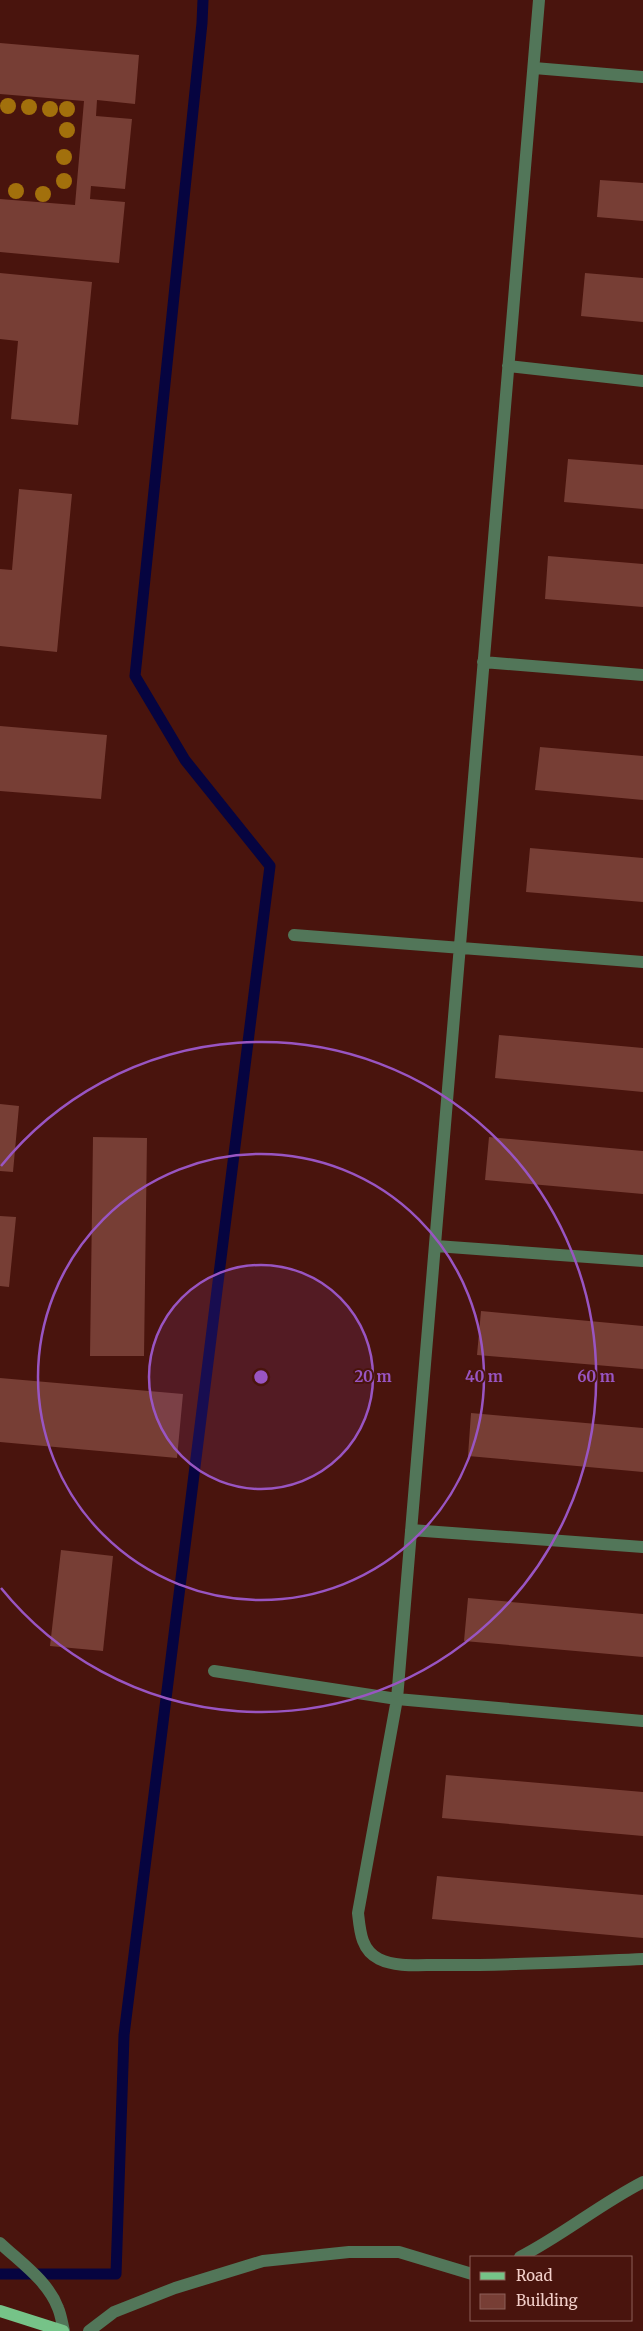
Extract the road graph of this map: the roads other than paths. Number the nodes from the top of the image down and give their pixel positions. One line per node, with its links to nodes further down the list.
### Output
1 (540, 0): 2 (street)
2 (534, 68): 3 (street); 4 (street)
3 (643, 77)
4 (508, 366): 5 (street); 6 (street)
5 (643, 381)
6 (483, 662): 7 (street); 9 (street)
7 (643, 675)
8 (294, 935): 9 (street)
9 (458, 948): 10 (street); 11 (street)
10 (643, 962)
11 (436, 1246): 12 (street); 13 (street)
12 (643, 1261)
13 (412, 1530): 14 (street); 16 (street)
14 (643, 1546)
15 (214, 1671): 16 (street)
16 (397, 1699): 17 (street); 18 (street)
17 (643, 1721)
18 (643, 1959)
19 (643, 2182): 21 (street)
20 (0, 2243): 24 (street)
21 (522, 2256)
22 (470, 2273): 25 (street)
23 (5, 2312): 24 (main road)
24 (64, 2331)
25 (89, 2331)

